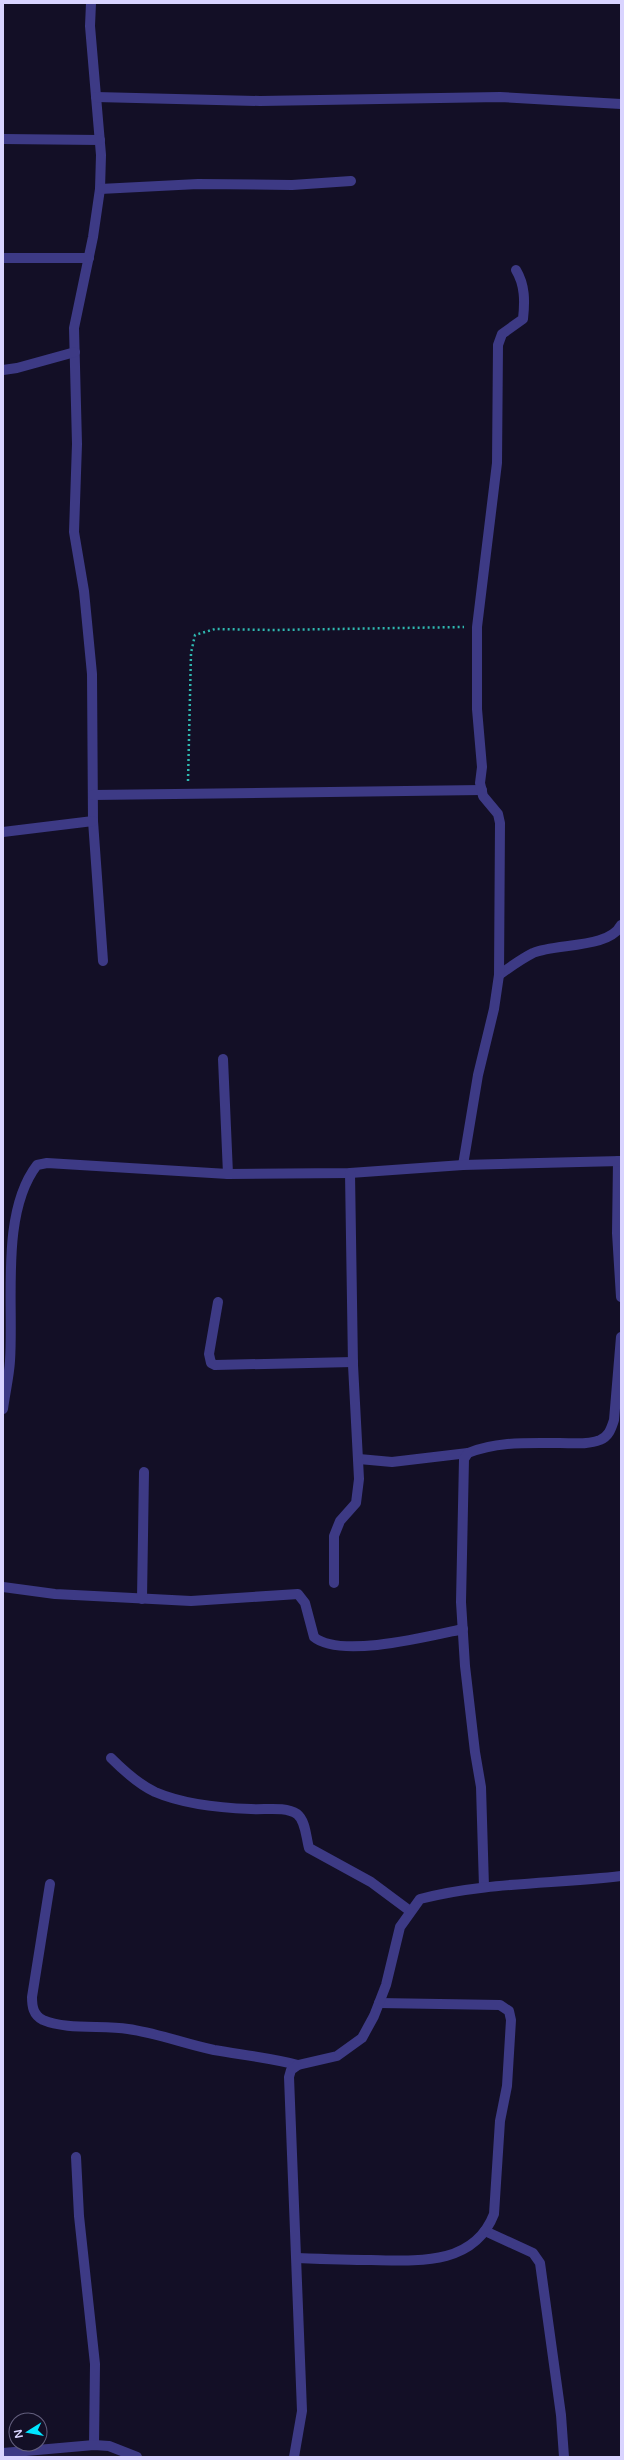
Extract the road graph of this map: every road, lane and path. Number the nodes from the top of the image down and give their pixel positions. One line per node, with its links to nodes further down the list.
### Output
1 (91, 3): 2 (street)
2 (96, 96): 3 (street); 5 (street)
3 (621, 104)
4 (3, 139): 5 (street)
5 (100, 140): 7 (street)
6 (352, 181): 7 (street)
7 (100, 189): 9 (street)
8 (3, 258): 9 (street)
9 (88, 258): 11 (street)
10 (516, 270): 13 (street)
11 (75, 352): 12 (street); 16 (street)
12 (3, 370)
13 (476, 627): 14 (street); 15 (path)
14 (482, 790): 15 (street); 21 (street)
15 (188, 794): 16 (street)
16 (93, 795): 17 (street)
17 (93, 821): 18 (street); 20 (street)
18 (3, 832)
19 (621, 925): 21 (street)
20 (103, 961)
21 (499, 974): 24 (street)
22 (223, 1059): 26 (street)
23 (620, 1161): 24 (street); 27 (street)
24 (463, 1165): 25 (street)
25 (350, 1173): 26 (street); 30 (street)
26 (228, 1174): 31 (street)
27 (621, 1297)
28 (218, 1302): 30 (street)
29 (621, 1337): 32 (street)
30 (353, 1362): 33 (street)
31 (3, 1409)
32 (468, 1453): 33 (street); 38 (street)
33 (359, 1459): 35 (street)
34 (144, 1472): 37 (street)
35 (334, 1583)
36 (3, 1587): 37 (street)
37 (142, 1599): 38 (street)
38 (463, 1630): 42 (street)
39 (111, 1758): 43 (street)
40 (621, 1876): 42 (street)
41 (50, 1884): 45 (street)
42 (484, 1887): 43 (street)
43 (410, 1911): 44 (street)
44 (379, 2003): 45 (street); 47 (street)
45 (298, 2065): 48 (street)
46 (76, 2157): 49 (street)
47 (485, 2231): 48 (street); 53 (street)
48 (297, 2258): 52 (street)
49 (94, 2445): 50 (street); 51 (street)
50 (3, 2453)
51 (137, 2457)
52 (294, 2457)
53 (564, 2457)

